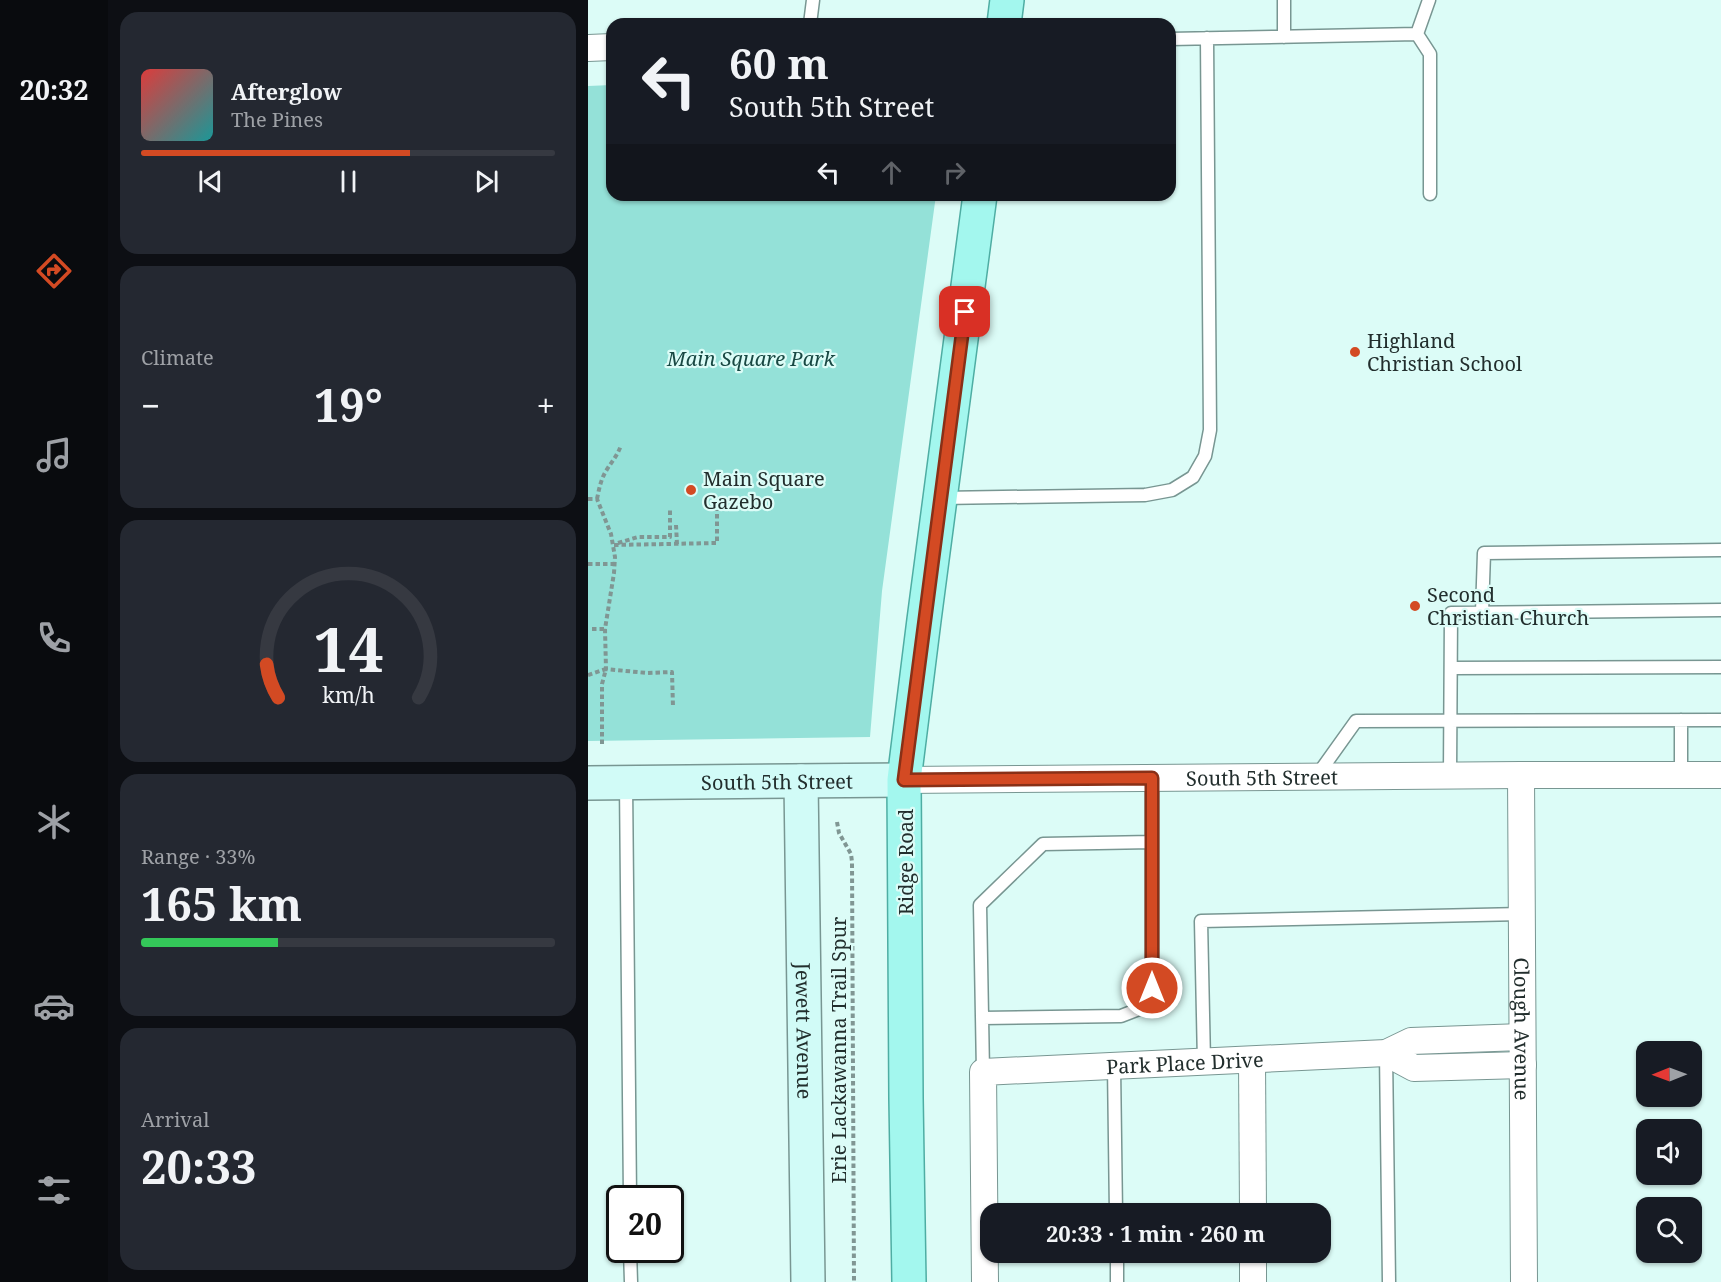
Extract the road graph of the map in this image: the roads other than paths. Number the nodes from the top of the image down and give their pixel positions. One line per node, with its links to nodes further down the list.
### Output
1 (813, 0): 5 (lane)
2 (1007, 0): 6 (main road)
3 (1284, 0): 8 (lane)
4 (1429, 0): 7 (lane)
5 (811, 18)
6 (1005, 18)
7 (1417, 34): 8 (lane); 13 (lane)
8 (1284, 37): 9 (lane)
9 (1208, 38): 10 (lane); 15 (lane)
10 (1176, 39)
11 (606, 47): 12 (street)
12 (588, 48)
13 (1430, 194)
14 (979, 201): 15 (main road, Ridge Road)
15 (940, 498): 31 (main road, Ridge Road)
16 (1721, 550): 18 (lane)
17 (1721, 610): 18 (lane)
18 (1482, 612): 20 (lane)
19 (1721, 667): 20 (lane)
20 (1450, 668): 21 (lane)
21 (1450, 720): 22 (lane); 27 (lane); 28 (lane)
22 (1681, 720): 23 (lane); 25 (lane)
23 (1721, 720)
24 (1521, 775): 25 (street, South 5th Street); 27 (street, South 5th Street); 35 (street, Clough Avenue)
25 (1681, 775): 26 (street, South 5th Street)
26 (1721, 775)
27 (1450, 776): 28 (street, South 5th Street)
28 (1316, 777): 29 (street, South 5th Street)
29 (1152, 778): 31 (street, South 5th Street); 34 (lane)
30 (801, 780): 31 (street, South 5th Street); 32 (street, South 5th Street); 51 (street, Jewett Avenue)
31 (904, 780): 52 (main road, Ridge Road)
32 (626, 782): 33 (street, South 5th Street); 44 (lane)
33 (588, 783)
34 (1152, 842): 36 (lane); 36 (lane)
35 (1522, 914): 37 (street, Clough Avenue); 40 (lane)
36 (982, 1018): 43 (lane)
37 (1522, 1037): 38 (street, Park Place Drive); 41 (street, Clough Avenue)
38 (1386, 1053): 39 (street, Park Place Drive); 41 (street); 56 (lane)
39 (1252, 1060): 40 (street, Park Place Drive); 46 (street)
40 (1204, 1062): 42 (street, Park Place Drive)
41 (1523, 1065): 57 (street, Clough Avenue)
42 (1114, 1066): 43 (street, Park Place Drive); 45 (lane)
43 (983, 1072): 53 (street)
44 (630, 1185)
45 (1116, 1203)
46 (1253, 1203)
47 (630, 1263): 50 (lane)
48 (1117, 1263): 54 (lane)
49 (1253, 1263): 55 (street)
50 (631, 1282)
51 (808, 1282)
52 (909, 1282)
53 (985, 1282)
54 (1117, 1282)
55 (1253, 1282)
56 (1389, 1282)
57 (1524, 1282)

